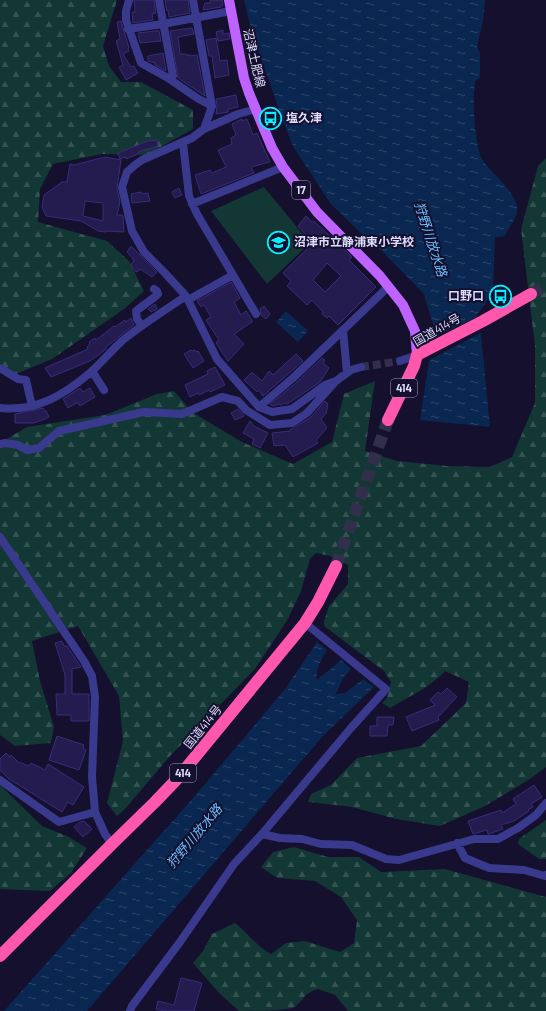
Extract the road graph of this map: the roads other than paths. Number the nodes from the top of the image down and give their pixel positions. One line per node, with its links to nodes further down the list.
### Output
1 (129, 0): 8 (street)
2 (159, 0): 7 (street)
3 (193, 0): 6 (street)
4 (229, 0): 5 (main road, 沼津土肥線 / 17)
5 (231, 12): 6 (street); 11 (main road, 沼津土肥線 / 17)
6 (196, 18): 7 (street); 10 (street)
7 (163, 24): 8 (street); 9 (street)
8 (128, 29): 9 (street)
9 (168, 78): 10 (street)
10 (212, 106): 12 (street)
11 (256, 109): 12 (street); 14 (main road, 沼津土肥線 / 17)
12 (204, 129): 13 (street)
13 (183, 142): 15 (street); 20 (street)
14 (283, 167): 15 (street); 17 (main road, 沼津土肥線 / 17)
15 (192, 204): 16 (street)
16 (233, 274): 20 (street); 21 (street)
17 (389, 286): 23 (street); 24 (main road, 沼津土肥線 / 17)
18 (154, 289): 22 (street)
19 (531, 294): 24 (highway, 国道414号)
20 (187, 298): 22 (street); 33 (street)
21 (256, 314)
22 (142, 326): 28 (street)
23 (343, 330): 29 (street); 33 (street)
24 (422, 352): 25 (street); 35 (highway, 国道414号 / 414)
25 (400, 360)
26 (361, 367): 29 (street)
27 (0, 368): 32 (street)
28 (92, 371): 31 (street); 32 (street)
29 (346, 373): 30 (street)
30 (336, 381): 33 (street); 36 (street)
31 (104, 390)
32 (32, 406): 34 (street)
33 (259, 407)
34 (0, 408)
35 (388, 420)
36 (0, 444)
37 (0, 537): 42 (street)
38 (336, 566): 39 (highway, 国道414号 / 414)
39 (305, 623): 43 (street); 45 (highway, 国道414号 / 414)
40 (0, 780): 42 (street)
41 (546, 803): 44 (street)
42 (96, 812): 45 (street)
43 (262, 834): 44 (street); 48 (street)
44 (457, 843): 46 (street)
45 (112, 844): 47 (highway, 国道414号 / 414)
46 (546, 875)
47 (0, 956)
48 (130, 1011)

